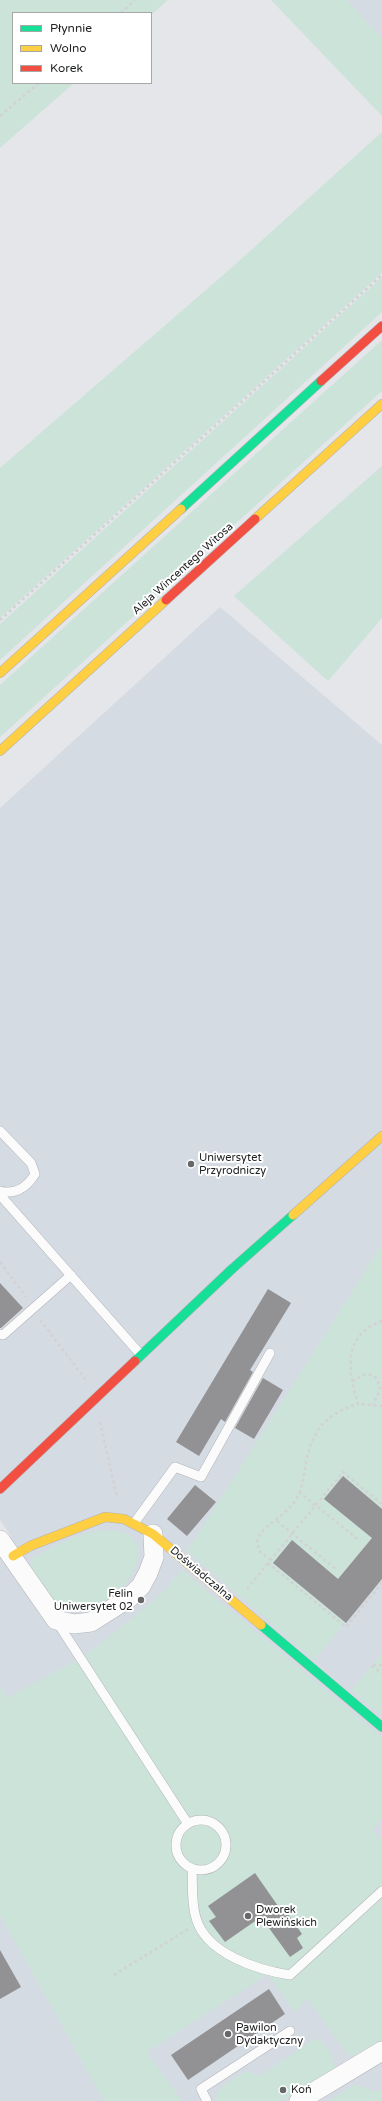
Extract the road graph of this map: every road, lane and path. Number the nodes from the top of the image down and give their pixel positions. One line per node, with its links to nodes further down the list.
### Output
1 (135, 0): 2 (path)
2 (122, 12)
3 (38, 84): 4 (path)
4 (0, 116)
5 (382, 275): 8 (path)
6 (382, 326): 9 (main road)
7 (382, 404): 10 (main road, Aleja Wincentego Witosa)
8 (0, 620)
9 (0, 672)
10 (0, 751)
11 (0, 1131): 13 (lane)
12 (382, 1136): 21 (main road)
13 (0, 1191)
14 (0, 1195): 16 (lane)
15 (0, 1262): 17 (path)
16 (71, 1275): 17 (lane); 21 (lane)
17 (32, 1309): 19 (lane); 23 (path)
18 (382, 1321): 22 (path)
19 (0, 1334)
20 (270, 1353): 33 (lane)
21 (141, 1355): 23 (main road)
22 (352, 1381): 24 (path); 25 (path)
23 (94, 1399): 27 (main road); 31 (path)
24 (358, 1404): 25 (path); 28 (path)
25 (373, 1404): 26 (path)
26 (382, 1406)
27 (0, 1489)
28 (299, 1492): 30 (path); 32 (path)
29 (382, 1504): 30 (path)
30 (316, 1505): 35 (path); 37 (path)
31 (122, 1517): 33 (main road, Doświadczalna); 38 (main road, Doświadczalna)
32 (277, 1521): 35 (path); 39 (path)
33 (135, 1522): 34 (main road, Doświadczalna)
34 (153, 1534): 44 (street); 47 (main road, Doświadczalna)
35 (292, 1534): 39 (path); 41 (path)
36 (0, 1540): 38 (street)
37 (360, 1541)
38 (13, 1556): 44 (street)
39 (271, 1560): 40 (path)
40 (268, 1563): 42 (path); 43 (path)
41 (337, 1570)
42 (382, 1583)
43 (245, 1591)
44 (56, 1620): 48 (lane)
45 (382, 1665): 46 (path)
46 (382, 1674)
47 (382, 1727)
48 (188, 1824): 49 (lane); 49 (lane)
49 (192, 1869): 51 (lane)
50 (382, 1891): 51 (lane)
51 (198, 1923): 52 (path)
52 (114, 1975)
53 (290, 2031): 55 (lane)
54 (382, 2051): 56 (street)
55 (207, 2101)
56 (299, 2101)

